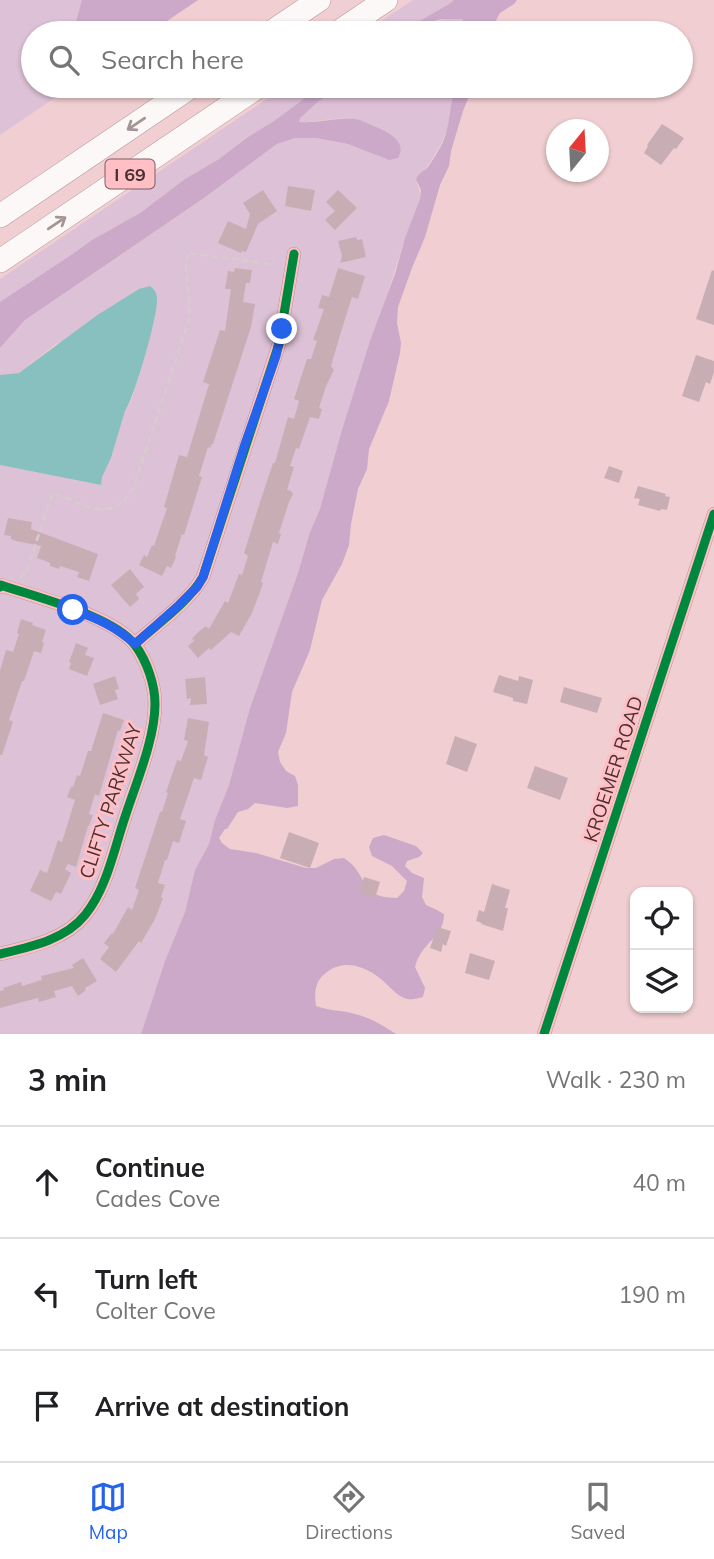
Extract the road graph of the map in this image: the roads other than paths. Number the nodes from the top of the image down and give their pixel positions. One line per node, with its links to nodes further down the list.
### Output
1 (319, 0): 3 (highway)
2 (386, 0): 4 (highway)
3 (288, 21)
4 (355, 21)
5 (174, 98): 7 (highway, I 69, one-way to 7)
6 (241, 98): 9 (highway, I 69, one-way to 6)
7 (0, 216)
8 (294, 254): 12 (street)
9 (0, 261)
10 (714, 514): 14 (street, KROEMER ROAD)
11 (0, 586): 12 (street)
12 (135, 644): 13 (street, CLIFTY PARKWAY)
13 (0, 954)
14 (544, 1034)

